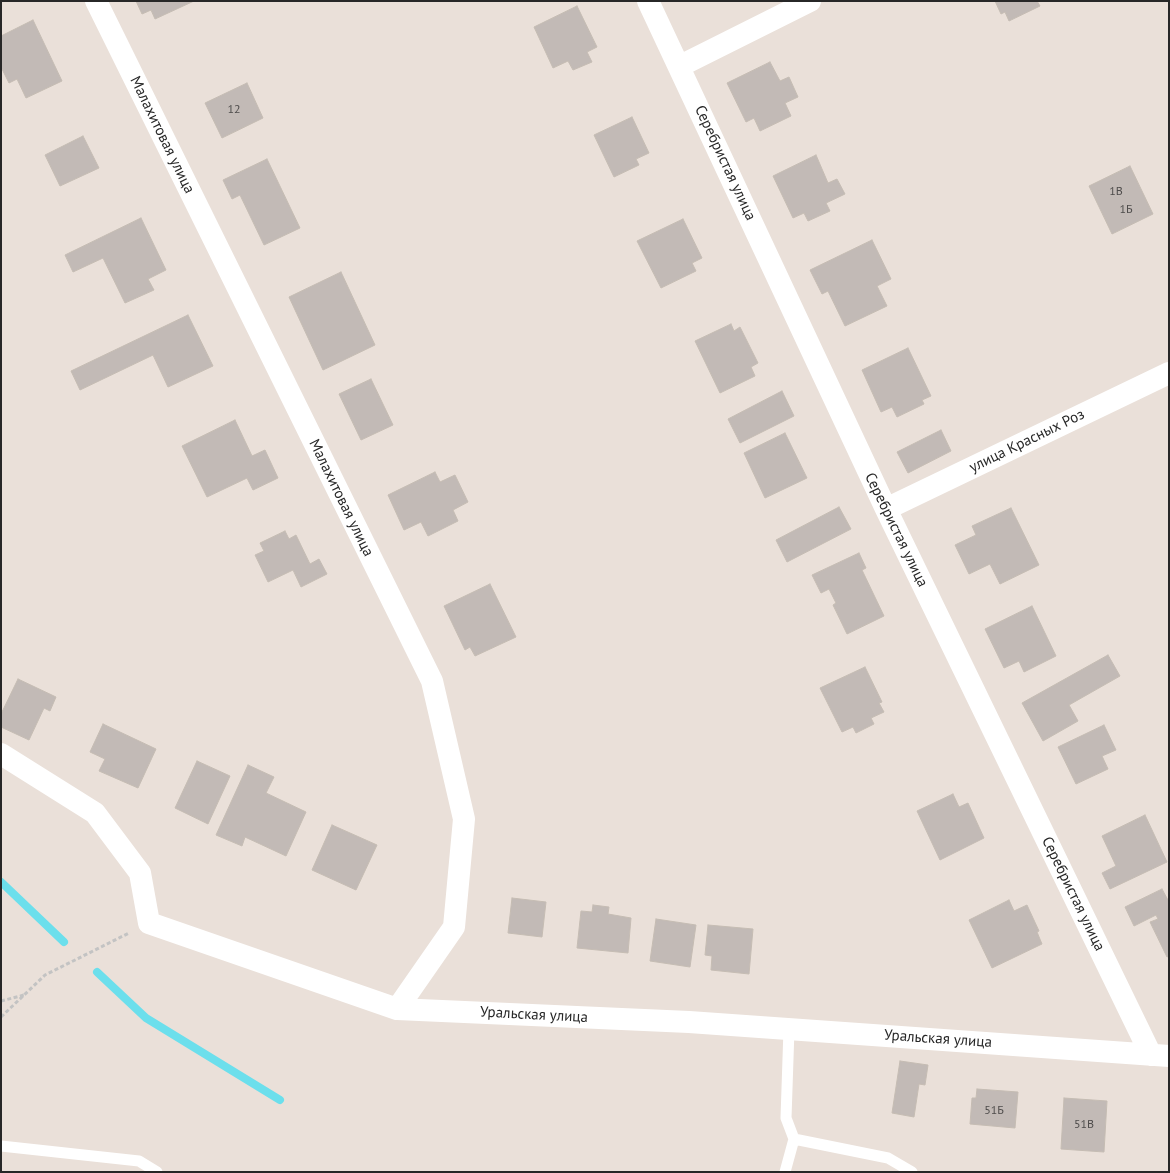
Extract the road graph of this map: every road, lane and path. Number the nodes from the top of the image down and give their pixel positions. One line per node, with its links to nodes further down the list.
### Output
1 (96, 1): 11 (street, Малахитовая улица)
2 (648, 1): 4 (street, Серебристая улица)
3 (810, 1): 4 (street)
4 (680, 66): 6 (street, Серебристая улица)
5 (1169, 373): 6 (street, улица Красных Роз)
6 (886, 509): 14 (street, Серебристая улица)
7 (1, 754): 8 (street)
8 (149, 923): 9 (path); 11 (street, Уральская улица)
9 (24, 994): 10 (path); 12 (path)
10 (1, 1001)
11 (397, 1009): 13 (street, Уральская улица)
12 (1, 1016)
13 (790, 1029): 14 (street, Уральская улица); 15 (lane)
14 (1160, 1055)
15 (794, 1139): 18 (lane); 19 (lane)
16 (1, 1146): 17 (lane)
17 (158, 1172)
18 (785, 1172)
19 (912, 1172)

